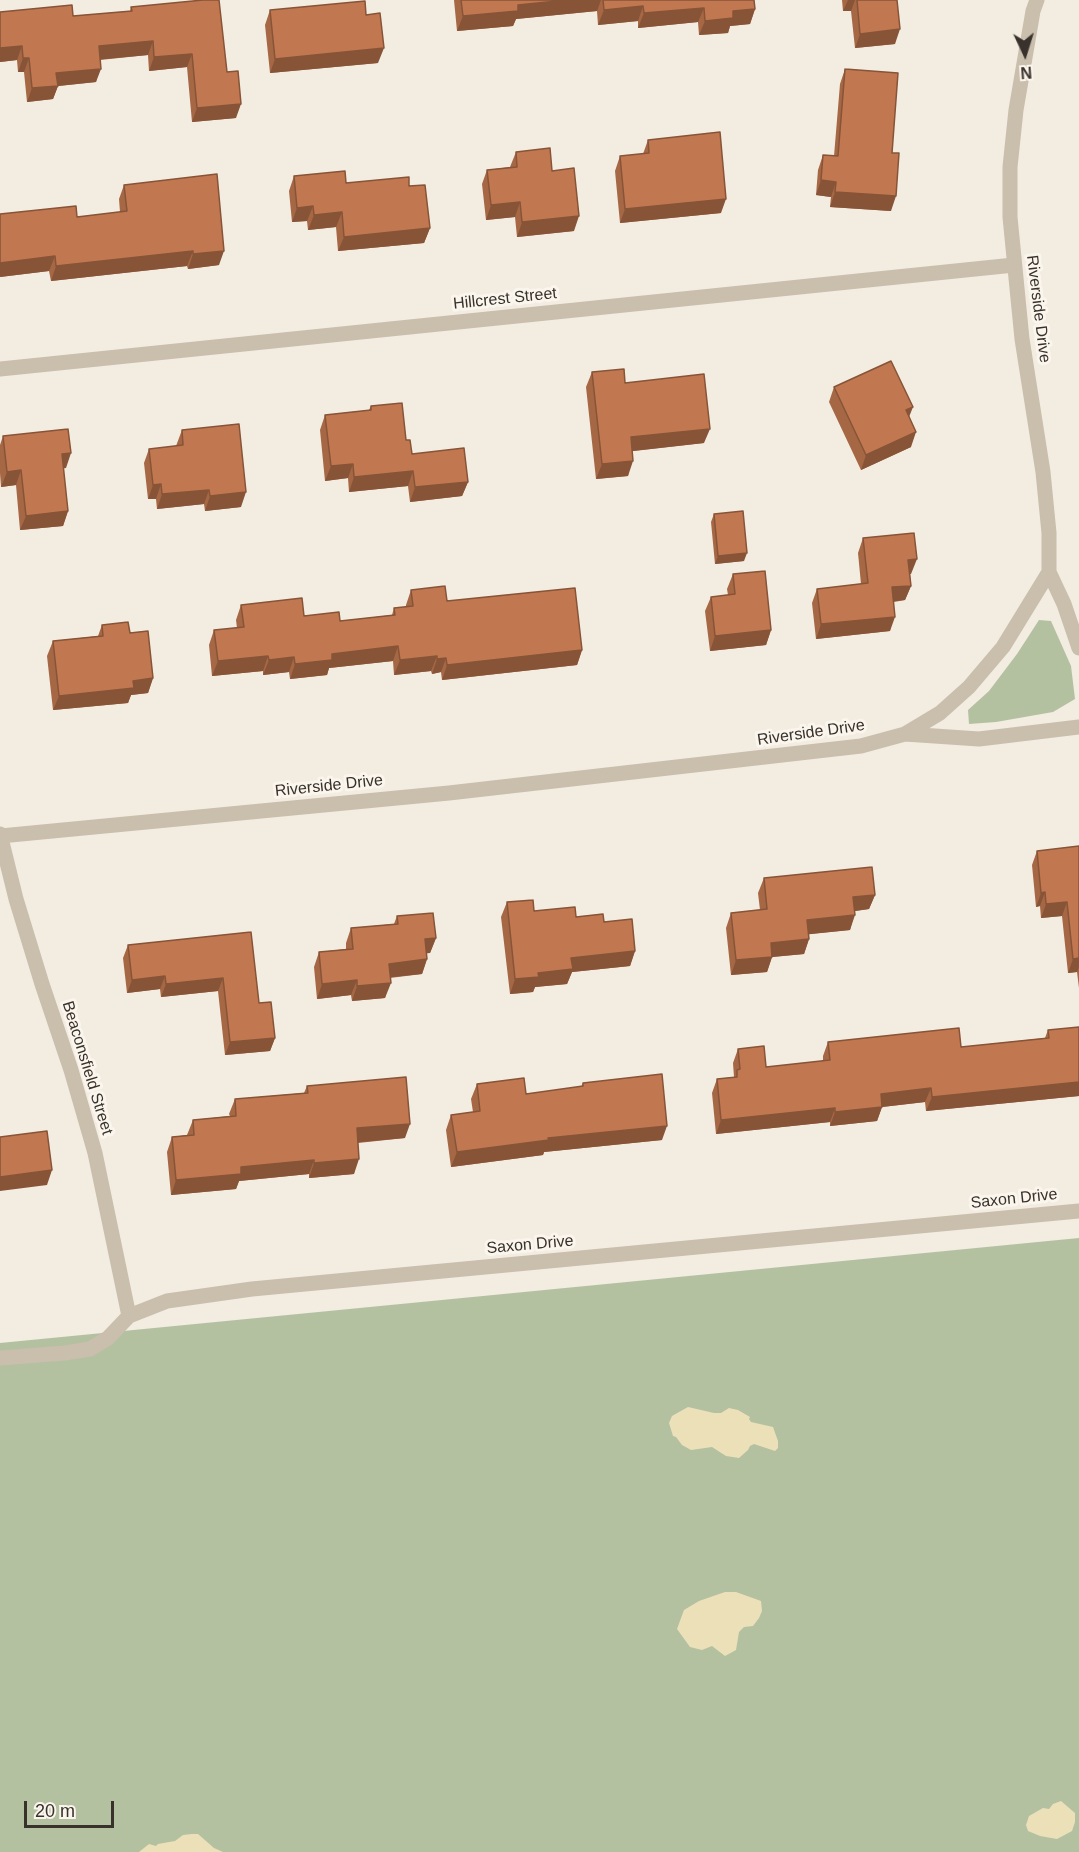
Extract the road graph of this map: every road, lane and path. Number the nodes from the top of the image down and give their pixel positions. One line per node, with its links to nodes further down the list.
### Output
1 (1037, 0): 2 (street, Riverside Drive)
2 (1014, 265): 3 (street, Hillcrest Street); 4 (street, Riverside Drive)
3 (0, 369)
4 (1049, 572): 5 (street); 7 (street, Riverside Drive)
5 (1079, 648)
6 (1079, 727): 7 (street)
7 (905, 734): 8 (street, Riverside Drive)
8 (0, 835): 10 (street, Beaconsfield Street)
9 (1079, 1211): 10 (street, Saxon Drive)
10 (129, 1316): 11 (street, Saxon Drive)
11 (0, 1358)

